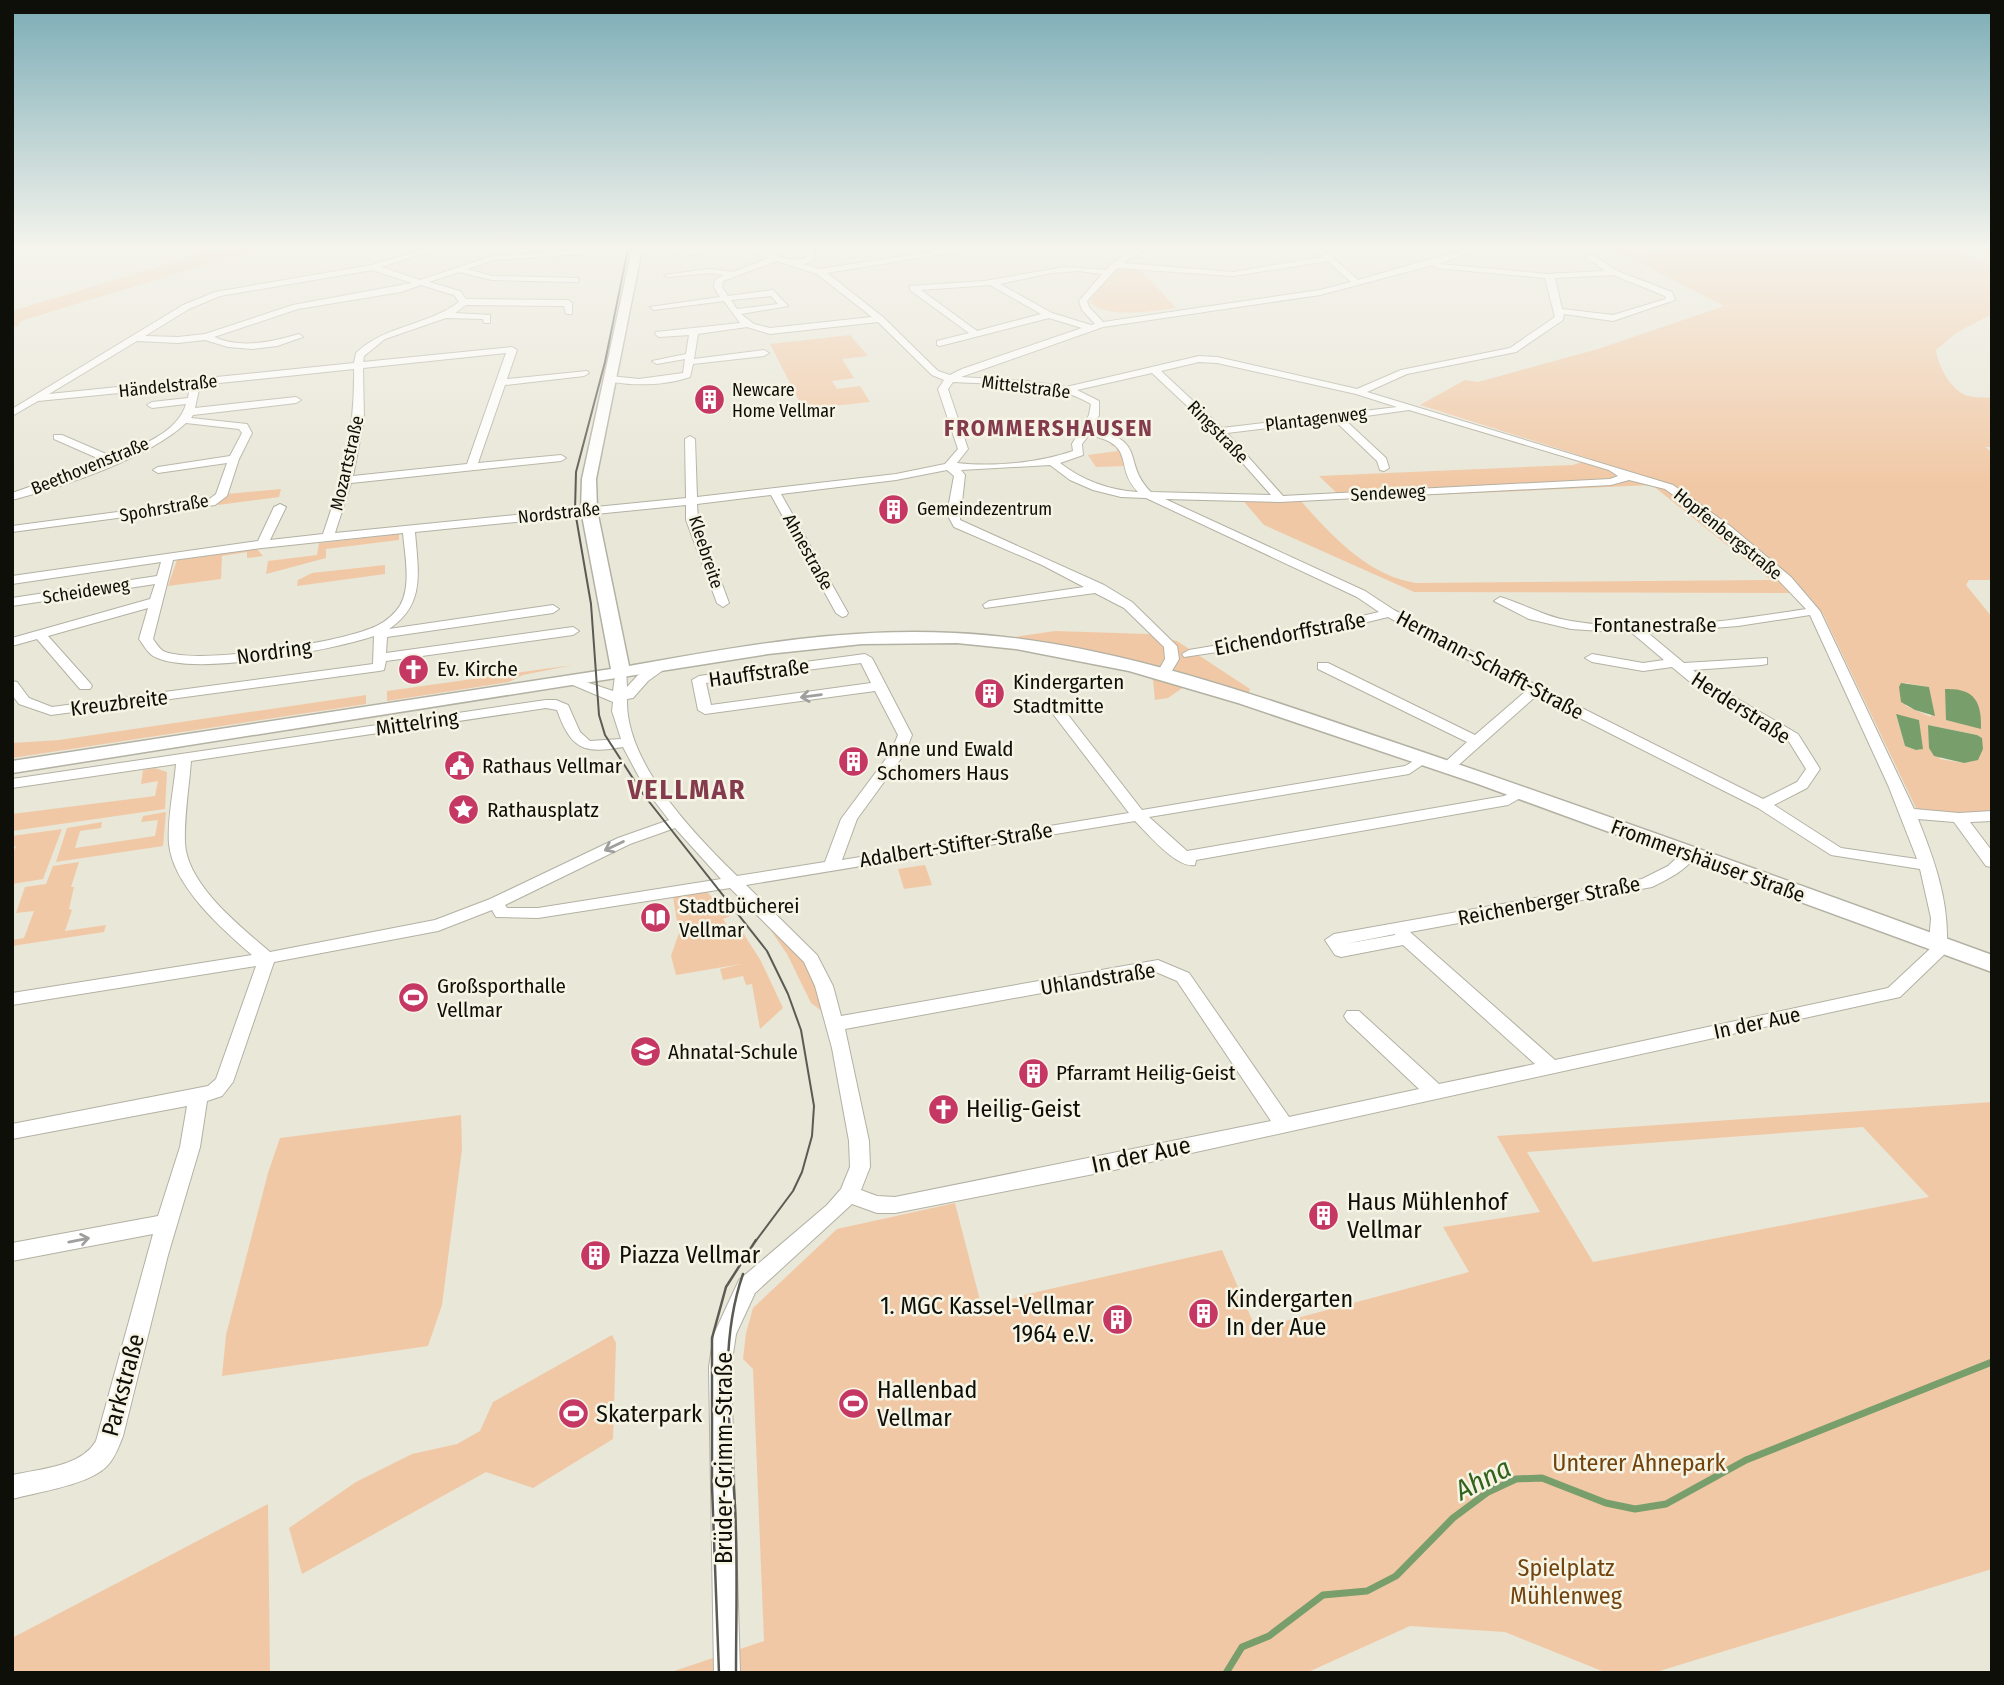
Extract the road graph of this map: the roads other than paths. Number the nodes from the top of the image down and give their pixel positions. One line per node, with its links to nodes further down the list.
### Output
1 (151, 328): 18 (street)
2 (234, 328): 16 (street)
3 (409, 328): 23 (street)
4 (623, 328): 26 (main road)
5 (722, 328): 13 (street)
6 (749, 328): 7 (street)
7 (801, 328)
8 (889, 328): 27 (street)
9 (967, 328): 15 (street)
10 (1000, 328): 15 (street)
11 (1090, 328): 27 (street)
12 (1546, 328): 31 (street)
13 (695, 331): 14 (street); 21 (street)
14 (659, 334)
15 (976, 334): 19 (street)
16 (206, 337): 17 (street); 18 (street)
17 (299, 337)
18 (133, 338): 32 (street)
19 (940, 344)
20 (764, 353): 21 (street)
21 (689, 359): 22 (street); 26 (street)
22 (657, 361)
23 (358, 366): 28 (street, Händelstraße); 29 (street, Händelstraße); 52 (street, Mozartstraße)
24 (1154, 369): 30 (street); 31 (street, Hopfenbergstraße); 39 (street, Ringstraße)
25 (584, 373): 29 (street)
26 (610, 379): 59 (main road)
27 (955, 379): 30 (street, Mittelstraße); 47 (street)
28 (195, 383): 32 (street, Händelstraße); 36 (street)
29 (499, 383): 48 (street)
30 (1069, 389): 40 (street, Mittelstraße)
31 (1358, 392): 35 (street, Hopfenbergstraße)
32 (33, 399): 37 (street)
33 (296, 400): 36 (street)
34 (152, 405): 36 (street, Beethovenstraße)
35 (1412, 408): 38 (street, Plantagenweg); 51 (street, Hopfenbergstraße)
36 (188, 411): 44 (street, Spohrstraße); 45 (street, Beethovenstraße)
37 (12, 413)
38 (1336, 417): 39 (street, Plantagenweg); 49 (street)
39 (1220, 430): 56 (street, Ringstraße)
40 (1086, 431): 46 (street, Nordstraße); 54 (street)
41 (58, 437): 45 (street)
42 (691, 439): 57 (street, Kleebreite)
43 (561, 458): 48 (street)
44 (233, 459): 50 (street); 60 (street, Spohrstraße)
45 (111, 460): 55 (street, Beethovenstraße)
46 (1052, 462): 47 (street, Nordstraße); 54 (street, Hermann-Schafft-Straße)
47 (948, 466): 53 (street, Nordstraße); 67 (street)
48 (471, 468): 52 (street)
49 (1384, 468)
50 (158, 470)
51 (1626, 477): 56 (street, Sendeweg); 74 (street, Hopfenbergstraße)
52 (345, 480): 62 (street, Mozartstraße)
53 (774, 491): 57 (street, Nordstraße); 75 (street, Ahnestraße)
54 (1148, 495): 56 (street, Sendeweg); 76 (street, Hermann-Schafft-Straße)
55 (12, 497)
56 (1280, 499)
57 (691, 500): 59 (street, Nordstraße); 71 (street, Kleebreite)
58 (280, 507): 63 (street)
59 (591, 516): 61 (street, Nordstraße); 84 (main road)
60 (12, 529)
61 (409, 529): 62 (street, Nordstraße); 80 (street, Nordring)
62 (328, 537): 63 (street, Nordstraße)
63 (262, 544): 64 (street, Nordstraße)
64 (168, 557): 65 (street, Nordring); 66 (street, Nordstraße)
65 (161, 579): 69 (street, Scheideweg); 70 (street, Nordring)
66 (12, 580)
67 (1100, 589): 72 (street); 95 (street)
68 (1500, 601): 78 (street, Fontanestraße)
69 (12, 602)
70 (155, 602): 81 (street); 94 (street, Nordring)
71 (723, 603)
72 (989, 605)
73 (553, 609): 77 (street)
74 (1814, 611): 78 (street, Fontanestraße); 112 (street, Hopfenbergstraße)
75 (842, 613)
76 (1390, 613): 85 (street, Eichendorffstraße); 100 (street, Hermann-Schafft-Straße)
77 (474, 620): 80 (street); 83 (street)
78 (1635, 629): 91 (street, Herderstraße)
79 (573, 631): 83 (street, Kreuzbreite)
80 (379, 633): 87 (street); 94 (street, Nordring)
81 (39, 634): 82 (street); 99 (street)
82 (12, 642)
83 (473, 645): 87 (street, Kreuzbreite)
84 (615, 645): 88 (main road); 93 (main road); 96 (main road)
85 (1189, 654)
86 (1592, 658): 91 (street, Herderstraße)
87 (379, 659): 94 (street, Kreuzbreite)
88 (680, 662): 90 (main road); 95 (main road, Frommershäuser Straße)
89 (1762, 662): 91 (street, Herderstraße)
90 (661, 665): 93 (main road); 101 (street)
91 (1676, 665): 111 (street, Herderstraße)
92 (1323, 666): 104 (street, Eichendorffstraße)
93 (621, 672): 96 (main road); 101 (street, Brüder-Grimm-Straße)
94 (239, 673): 97 (street, Kreuzbreite)
95 (1164, 673): 106 (main road, Frommershäuser Straße)
96 (568, 680): 101 (street); 107 (main road)
97 (12, 685)
98 (879, 686): 98 (street, Hauffstraße, one-way to 98); 119 (street, Hauffstraße)
99 (85, 687)
100 (1535, 690): 104 (street); 111 (street, Hermann-Schafft-Straße)
101 (623, 697): 103 (street, Brüder-Grimm-Straße)
102 (1060, 714): 113 (street)
103 (628, 742): 105 (street, Mittelring); 116 (street, Brüder-Grimm-Straße)
104 (1478, 742): 108 (street)
105 (184, 758): 109 (street, Mittelring); 124 (street)
106 (1424, 759): 108 (main road, Frommershäuser Straße); 113 (street, Adalbert-Stifter-Straße)
107 (12, 767)
108 (1448, 767): 110 (main road, Frommershäuser Straße)
109 (12, 785)
110 (1521, 793): 113 (street); 117 (main road, Frommershäuser Straße)
111 (1763, 804): 120 (street, Hermann-Schafft-Straße)
112 (1907, 813): 115 (street); 120 (street, Hopfenbergstraße)
113 (1139, 815): 119 (street, Adalbert-Stifter-Straße)
114 (1992, 817): 115 (street)
115 (1959, 818): 118 (street)
116 (677, 822): 121 (street, Brüder-Grimm-Straße); 122 (street, one-way to 122)
117 (1690, 854): 123 (main road, Frommershäuser Straße); 129 (street, Reichenberger Straße)
118 (1992, 862)
119 (832, 864): 121 (street, Adalbert-Stifter-Straße)
120 (1927, 865): 123 (street, Hopfenbergstraße)
121 (734, 880): 122 (street, Adalbert-Stifter-Straße); 128 (street, Brüder-Grimm-Straße)
122 (496, 903): 124 (street)
123 (1941, 944): 125 (main road, Frommershäuser Straße); 129 (street, In der Aue)
124 (267, 958): 126 (street); 131 (street)
125 (1992, 964)
126 (12, 999)
127 (1353, 1016): 130 (street)
128 (835, 1024): 132 (street, Uhlandstraße); 134 (street, Brüder-Grimm-Straße)
129 (1552, 1068): 130 (street, In der Aue)
130 (1434, 1091): 132 (street, In der Aue)
131 (198, 1097): 133 (street); 135 (street, Parkstraße)
132 (1284, 1125): 134 (street, In der Aue)
133 (12, 1132)
134 (850, 1193): 138 (street, Brüder-Grimm-Straße)
135 (168, 1223): 136 (street, one-way to 135); 137 (street, Parkstraße)
136 (12, 1252)
137 (12, 1488)
138 (727, 1673)

